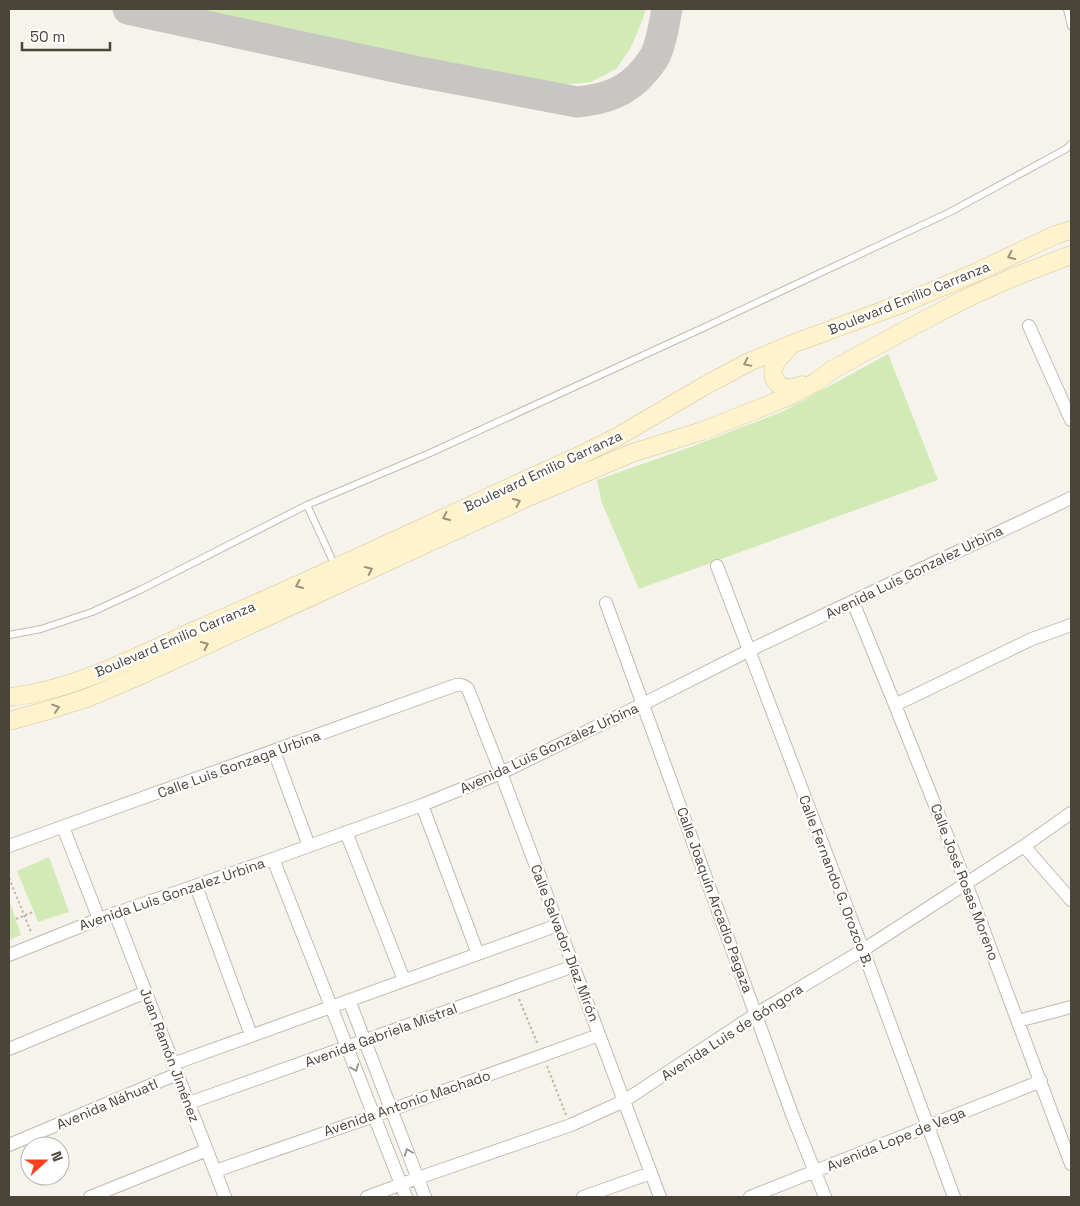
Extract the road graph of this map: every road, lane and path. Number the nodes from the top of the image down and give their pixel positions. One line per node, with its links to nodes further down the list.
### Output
1 (1067, 9): 2 (lane)
2 (1071, 26)
3 (1071, 144): 12 (lane)
4 (1071, 224): 5 (street, Boulevard Emilio Carranza)
5 (1063, 233): 8 (street, Boulevard Emilio Carranza, one-way to 8)
6 (1071, 255): 9 (street, Boulevard Emilio Carranza)
7 (1030, 326): 10 (street)
8 (792, 344): 9 (street); 14 (street, Boulevard Emilio Carranza, one-way to 14)
9 (816, 382): 14 (street, Boulevard Emilio Carranza, one-way to 9)
10 (1071, 420)
11 (1071, 498): 16 (street, Avenida Luis Gonzalez Urbina)
12 (307, 505): 14 (lane); 18 (lane)
13 (717, 566): 19 (street, Calle Fernando G. Orozco B.)
14 (339, 575): 21 (street, Boulevard Emilio Carranza, one-way to 21); 24 (street, Boulevard Emilio Carranza, one-way to 14)
15 (606, 602): 22 (street, Calle Joaquín Arcadio Pagaza)
16 (853, 602): 19 (street, Avenida Luis Gonzalez Urbina); 23 (street, Calle José Rosas Moreno)
17 (1071, 624): 23 (street)
18 (9, 635)
19 (748, 651): 22 (street, Avenida Luis Gonzalez Urbina); 46 (street, Calle Fernando G. Orozco B.)
20 (468, 689): 25 (street, Calle Luis Gonzaga Urbina); 26 (street, Calle Salvador Díaz Mirón)
21 (9, 697)
22 (643, 704): 26 (street, Avenida Luis Gonzalez Urbina); 55 (street, Calle Joaquín Arcadio Pagaza)
23 (896, 705): 36 (street, Calle José Rosas Moreno)
24 (9, 721)
25 (274, 751): 29 (street, Calle Luis Gonzaga Urbina); 32 (street)
26 (501, 773): 27 (street, Avenida Luis Gonzalez Urbina); 44 (street, Calle Salvador Díaz Mirón)
27 (422, 805): 30 (street, Avenida Luis Gonzalez Urbina); 47 (street)
28 (1071, 813): 33 (street, Avenida Luis de Góngora)
29 (63, 827): 31 (street, Calle Luis Gonzaga Urbina); 43 (street)
30 (346, 832): 32 (street, Avenida Luis Gonzalez Urbina); 50 (street)
31 (9, 846)
32 (309, 846): 34 (street, Avenida Luis Gonzalez Urbina)
33 (1024, 846): 36 (street, Avenida Luis de Góngora); 38 (street)
34 (273, 859): 37 (street, Avenida Luis Gonzalez Urbina); 53 (street)
35 (9, 878): 41 (path)
36 (966, 883): 46 (street, Avenida Luis de Góngora); 56 (street, Calle José Rosas Moreno)
37 (196, 886): 40 (street, Avenida Luis Gonzalez Urbina); 58 (street)
38 (1071, 900)
39 (33, 912): 41 (path)
40 (115, 913): 43 (street, Avenida Luis Gonzalez Urbina); 51 (street, Juan Ramón Jiménez)
41 (24, 915): 42 (path); 45 (path)
42 (16, 919)
43 (99, 919): 45 (street, Avenida Luis Gonzalez Urbina)
44 (558, 925): 47 (street, Avenida Náhuatl); 49 (street, Calle Salvador Díaz Mirón)
45 (35, 944): 48 (street, Avenida Luis Gonzalez Urbina)
46 (863, 950): 55 (street, Avenida Luis de Góngora); 68 (street, Calle Fernando G. Orozco B.)
47 (478, 954): 50 (street, Avenida Náhuatl)
48 (9, 955)
49 (574, 966): 57 (street, Calle Salvador Díaz Mirón); 59 (street, Avenida Gabriela Mistral)
50 (404, 980): 52 (street, Avenida Náhuatl)
51 (146, 992): 61 (street); 62 (street, Juan Ramón Jiménez)
52 (349, 1000): 53 (street, Avenida Náhuatl); 59 (street)
53 (330, 1007): 58 (street, Avenida Náhuatl); 60 (street)
54 (1071, 1007): 56 (street)
55 (756, 1014): 64 (street, Avenida Luis de Góngora); 73 (street, Calle Joaquín Arcadio Pagaza)
56 (1018, 1021): 63 (street, Calle José Rosas Moreno)
57 (599, 1035): 64 (street, Calle Salvador Díaz Mirón); 66 (street, Avenida Antonio Machado)
58 (252, 1036): 62 (street, Avenida Náhuatl)
59 (365, 1041): 60 (street, Avenida Gabriela Mistral); 66 (street)
60 (346, 1047): 65 (street, Avenida Gabriela Mistral); 67 (street, one-way to 67)
61 (9, 1049)
62 (176, 1069): 65 (street, Juan Ramón Jiménez); 69 (street, Avenida Náhuatl)
63 (1041, 1081): 68 (street, Avenida Lope de Vega); 71 (street, Calle José Rosas Moreno)
64 (624, 1101): 74 (street, Calle Salvador Díaz Mirón); 75 (street, Avenida Luis de Góngora)
65 (189, 1104): 70 (street, Juan Ramón Jiménez)
66 (391, 1109): 67 (street, Avenida Antonio Machado); 75 (street, one-way to 66)
67 (374, 1116): 72 (street, Avenida Antonio Machado); 76 (street)
68 (927, 1127): 73 (street, Avenida Lope de Vega); 86 (street, Calle Fernando G. Orozco B.)
69 (9, 1145)
70 (207, 1150): 72 (street, Juan Ramón Jiménez); 77 (street)
71 (1071, 1164)
72 (215, 1171): 78 (street, Juan Ramón Jiménez)
73 (815, 1172): 84 (street, Avenida Lope de Vega); 85 (street, Calle Joaquín Arcadio Pagaza)
74 (651, 1173): 82 (street); 83 (street, Calle Salvador Díaz Mirón)
75 (418, 1178): 76 (street, Avenida Luis de Góngora); 81 (street)
76 (401, 1185): 79 (street, Avenida Luis de Góngora); 80 (street)
77 (90, 1197)
78 (225, 1197)
79 (367, 1197)
80 (406, 1197)
81 (425, 1197)
82 (583, 1197)
83 (660, 1197)
84 (750, 1197)
85 (825, 1197)
86 (954, 1197)

